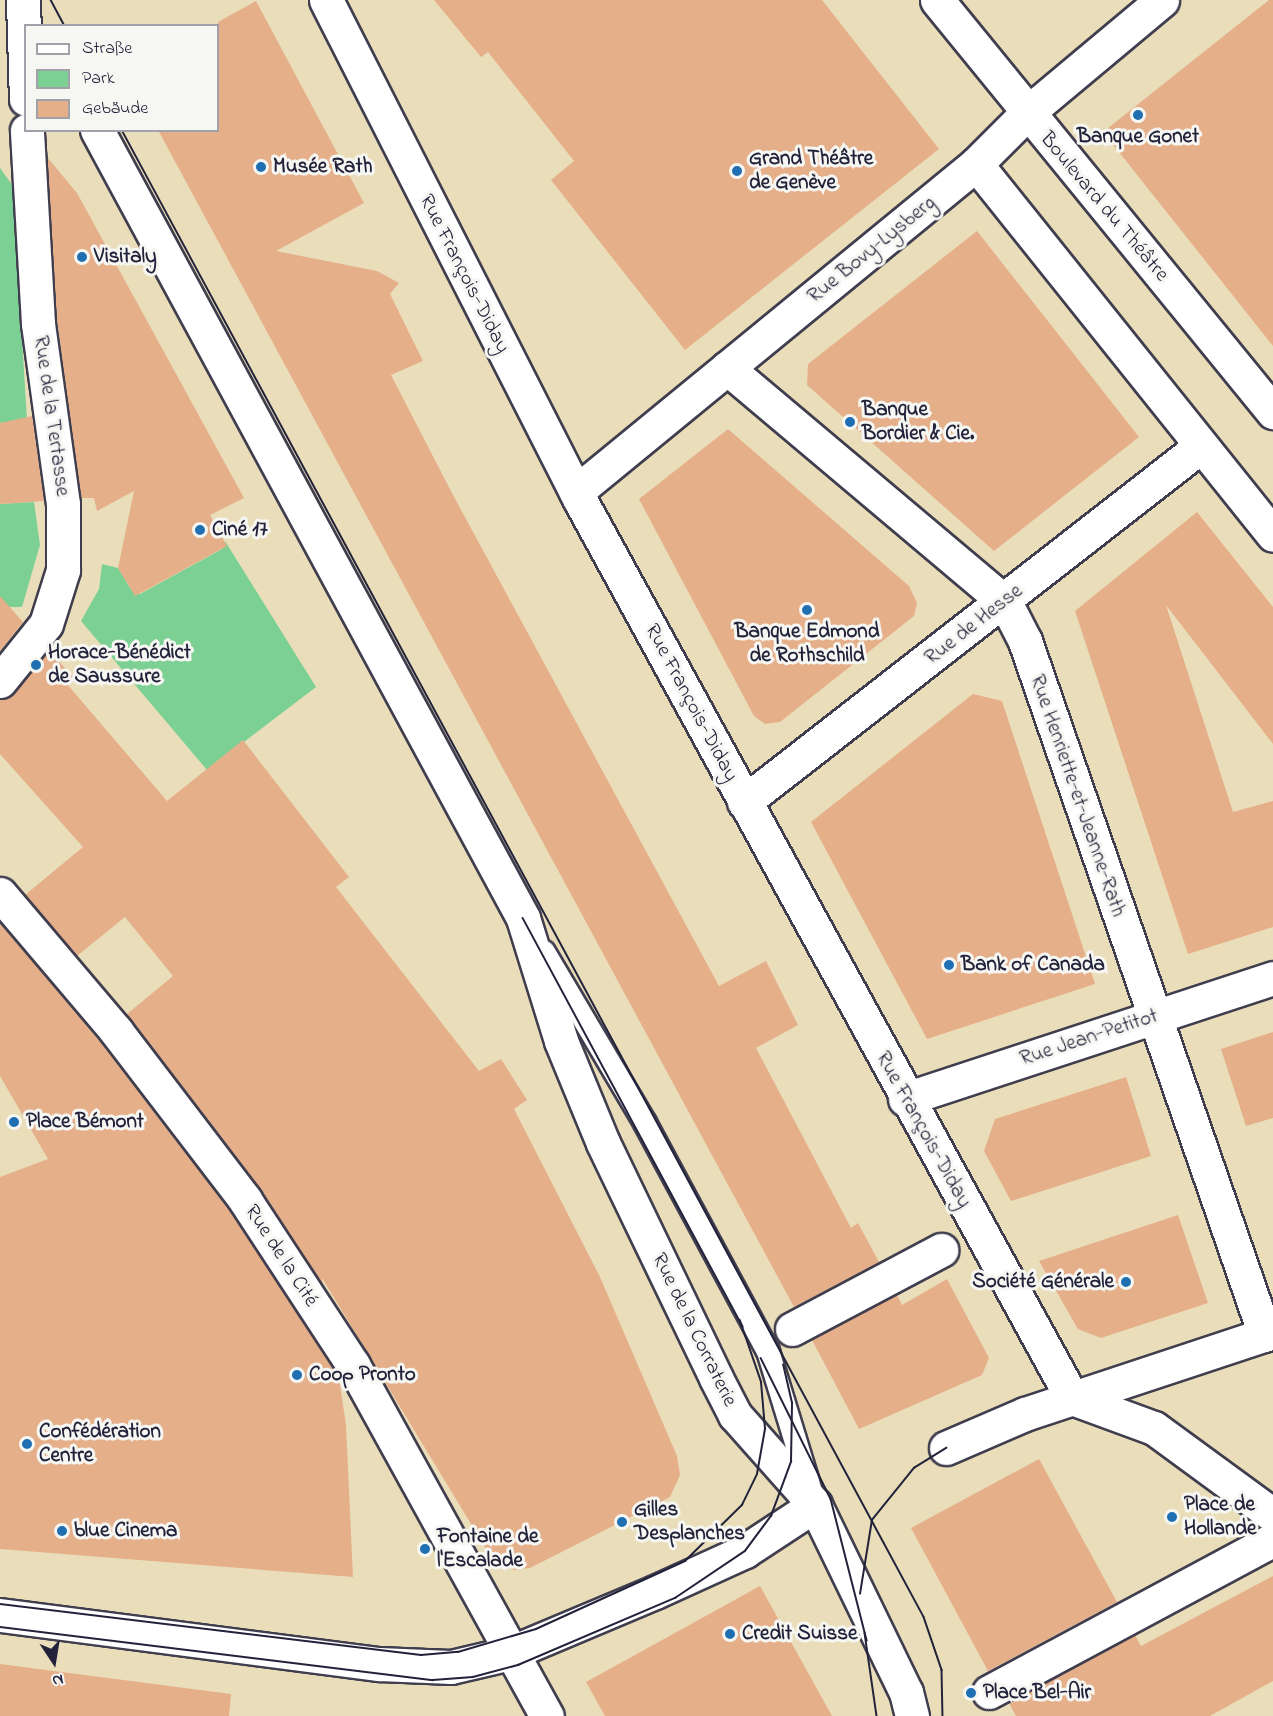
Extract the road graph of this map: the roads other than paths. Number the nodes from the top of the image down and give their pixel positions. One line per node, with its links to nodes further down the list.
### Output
1 (25, 0): 5 (street); 6 (street)
2 (326, 0): 14 (street, Rue François-Diday)
3 (937, 0): 7 (street, Boulevard du Théâtre)
4 (1161, 0): 7 (street, Rue Bovy-Lysberg)
5 (25, 24)
6 (40, 24)
7 (1027, 113): 10 (street, Rue Bovy-Lysberg); 12 (street, Boulevard du Théâtre)
8 (27, 132): 17 (street, Rue de la Tertasse)
9 (99, 132): 20 (street, Rue de la Corraterie)
10 (976, 165): 11 (street, Rue Bovy-Lysberg); 13 (street)
11 (728, 368): 14 (street, Rue Bovy-Lysberg); 16 (street, Rue Henriette-et-Jeanne-Rath)
12 (1270, 404)
13 (1201, 446): 15 (street); 16 (street, Rue de Hesse)
14 (576, 492): 18 (street, Rue François-Diday)
15 (1273, 535)
16 (1005, 602): 18 (street, Rue de Hesse); 22 (street, Rue Henriette-et-Jeanne-Rath)
17 (0, 681)
18 (744, 802): 23 (street, Rue François-Diday)
19 (0, 894): 33 (street, Rue de la Cité)
20 (523, 918): 29 (lane); 29 (street, Rue de la Corraterie)
21 (1273, 978): 22 (street, Rue Jean-Petitot)
22 (1153, 1016): 23 (street, Rue Jean-Petitot); 26 (street, Rue Henriette-et-Jeanne-Rath)
23 (905, 1099): 27 (street, Rue François-Diday)
24 (940, 1250): 25 (street)
25 (792, 1329)
26 (1269, 1334): 27 (street)
27 (1072, 1398): 28 (street); 30 (street)
28 (945, 1448)
29 (815, 1505): 33 (street); 36 (street, Rue de la Corraterie)
30 (1273, 1515)
31 (1273, 1540): 34 (street)
32 (0, 1616): 33 (street)
33 (510, 1653): 35 (street, Rue de la Cité)
34 (988, 1692)
35 (547, 1716)
36 (912, 1716)

